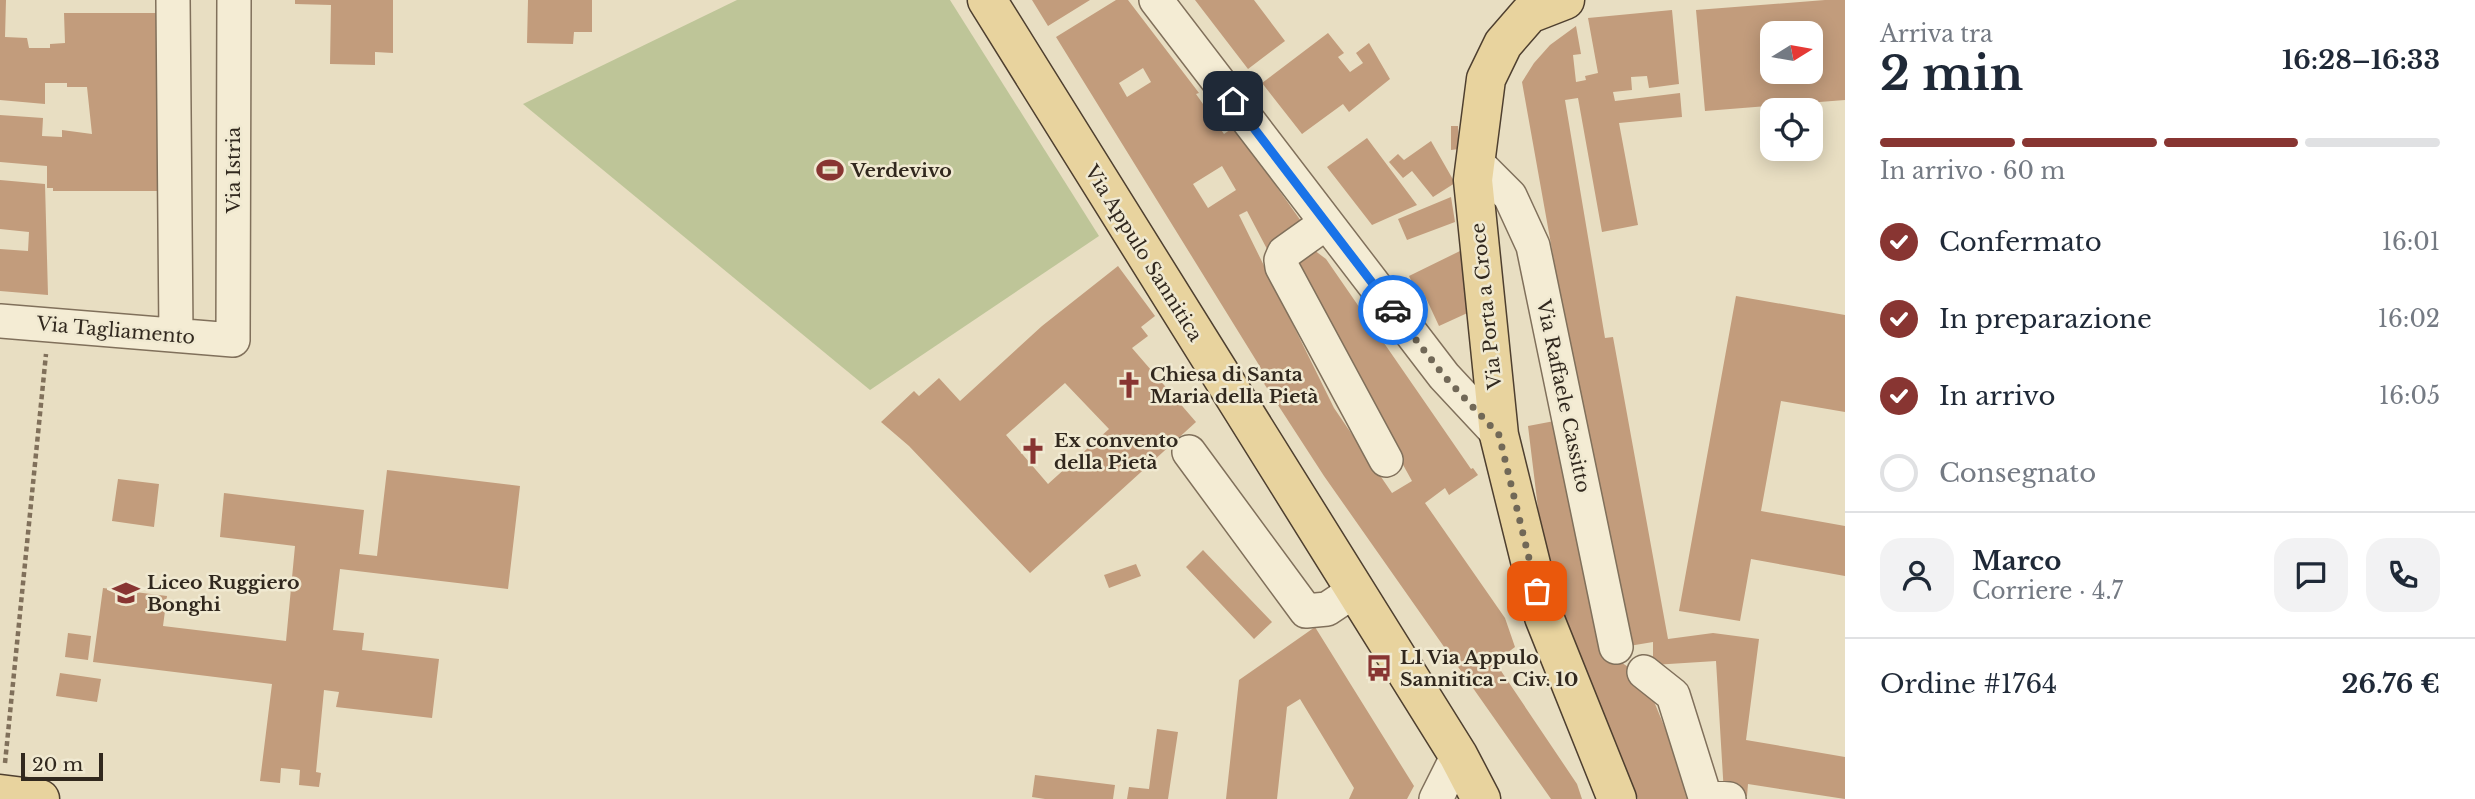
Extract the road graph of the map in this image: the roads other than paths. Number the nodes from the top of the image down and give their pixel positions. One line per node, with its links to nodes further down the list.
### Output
1 (173, 0): 9 (street)
2 (234, 0): 10 (street, Via Istria)
3 (987, 0): 14 (main road, Via Appulo Sannitica)
4 (1156, 0): 7 (street)
5 (1564, 0): 6 (main road, Via Porta a Croce)
6 (1476, 162): 11 (main road, Via Porta a Croce); 15 (street, Via Raffaele Cassitto)
7 (1326, 223): 11 (street); 13 (street)
8 (0, 321): 9 (street, Via Tagliamento)
9 (176, 335): 10 (street, Via Tagliamento)
10 (233, 340)
11 (1499, 435): 23 (main road, Via Porta a Croce)
12 (1189, 452): 14 (street)
13 (1386, 460)
14 (1354, 591): 17 (main road, Via Appulo Sannitica)
15 (1616, 647)
16 (1644, 672): 24 (street)
17 (1458, 755): 20 (street); 21 (main road, Via Appulo Sannitica); 22 (main road, Via Appulo Sannitica)
18 (0, 794): 19 (main road)
19 (40, 799)
20 (1436, 799)
21 (1481, 799)
22 (1499, 799)
23 (1617, 799)
24 (1729, 799)

